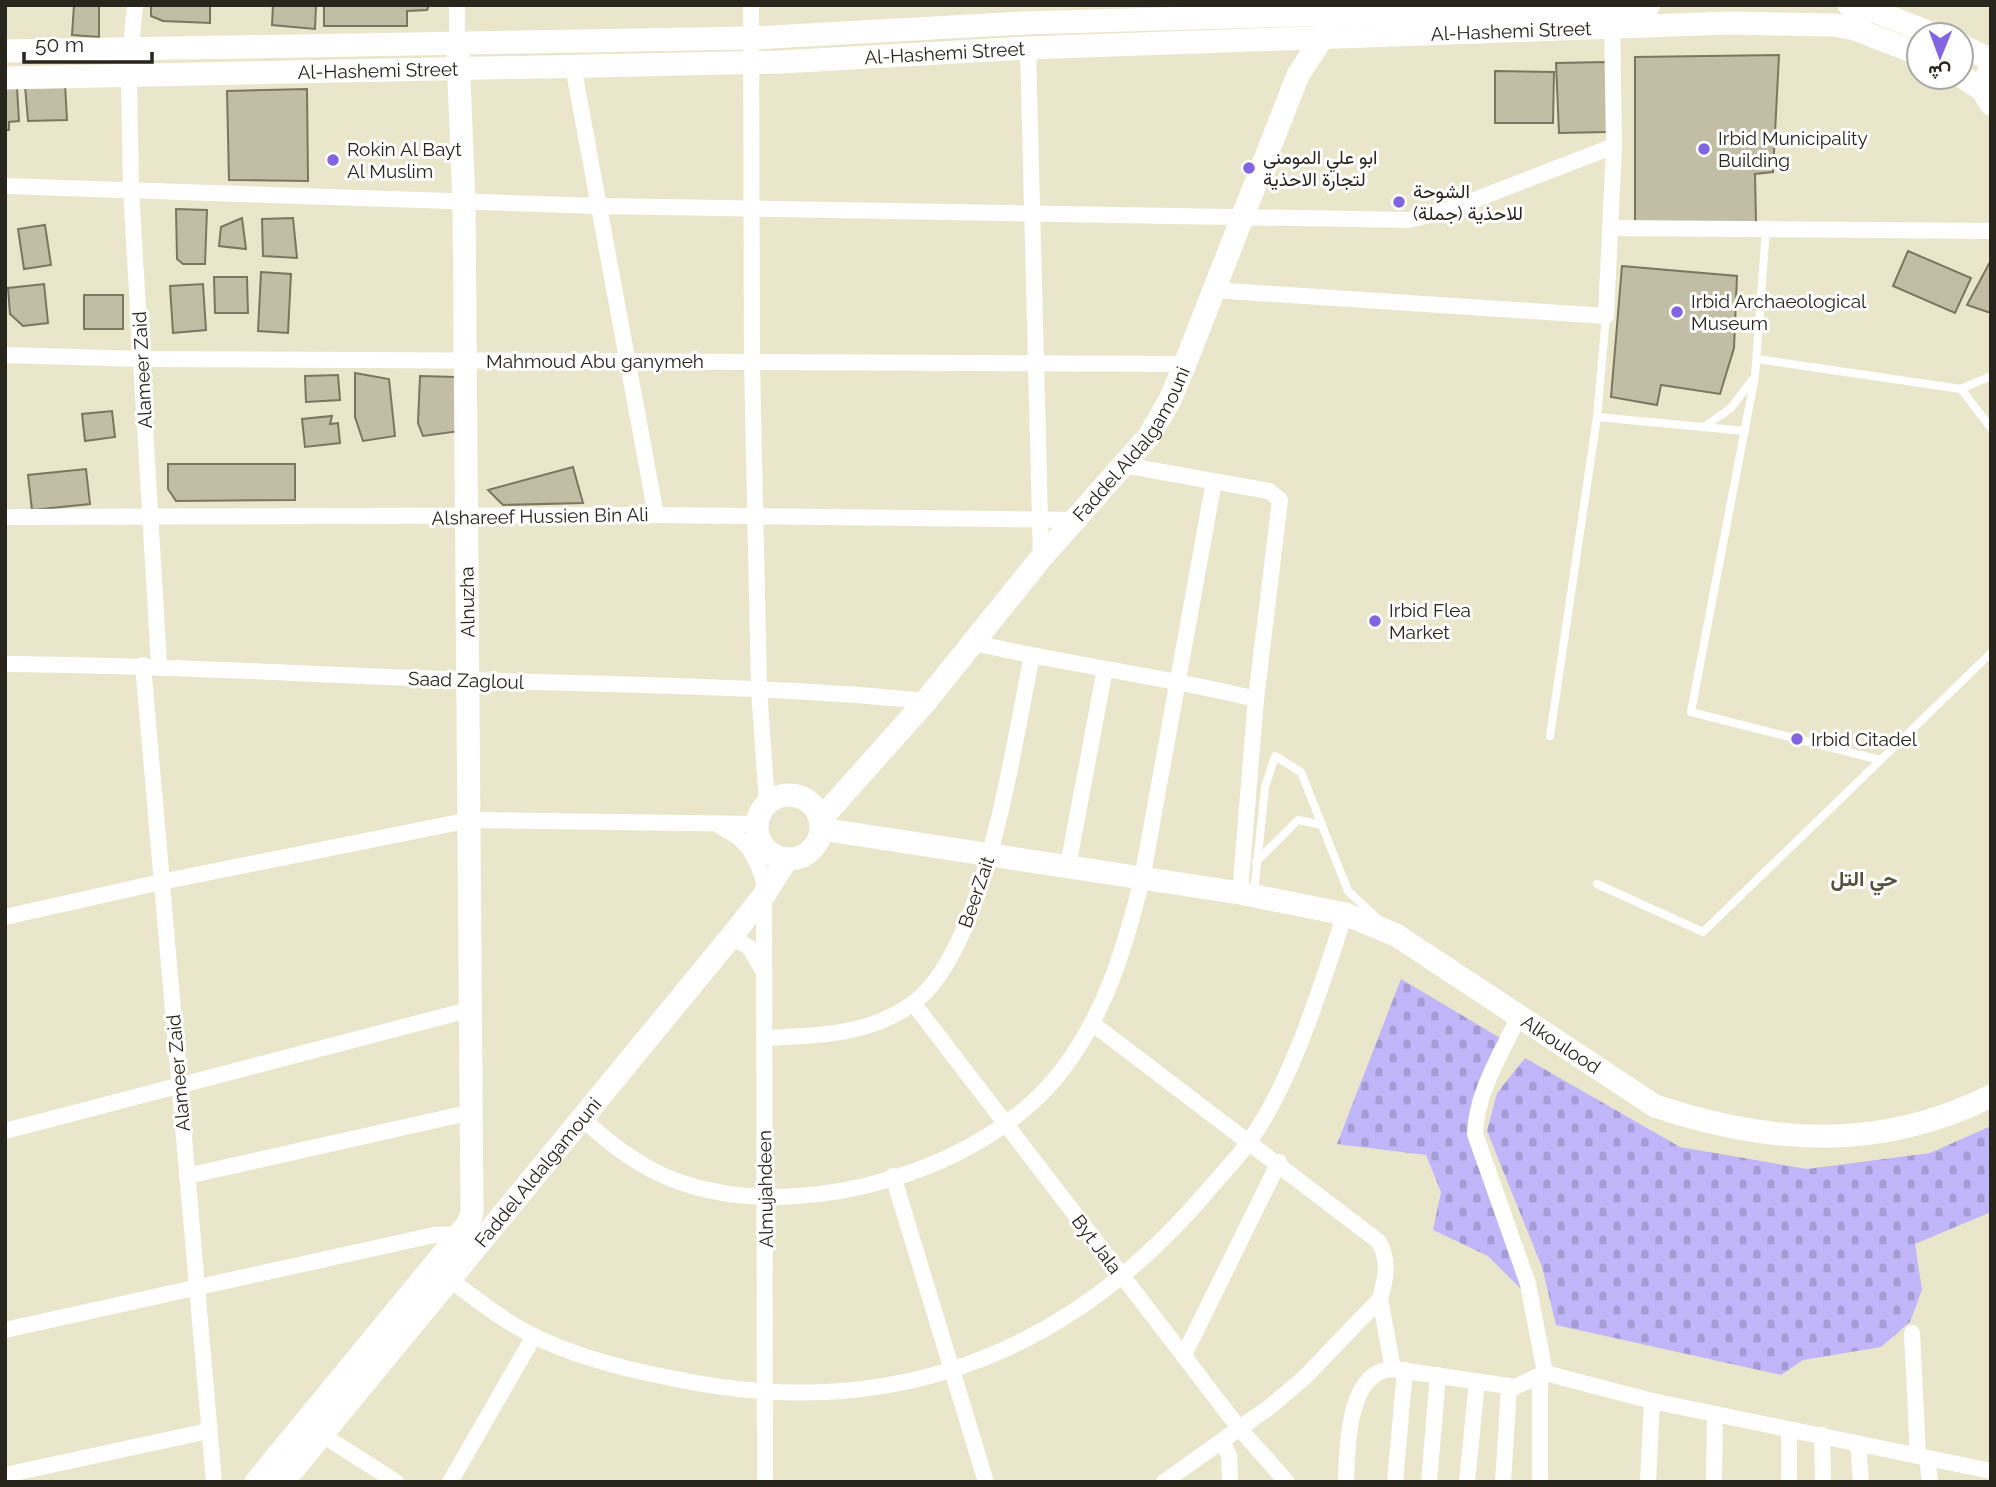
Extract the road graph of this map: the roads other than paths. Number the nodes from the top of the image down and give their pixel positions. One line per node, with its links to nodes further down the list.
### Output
1 (135, 5): 15 (street)
2 (457, 5): 14 (street, Alnuzha)
3 (751, 5): 13 (street)
4 (1649, 5): 10 (main road, Al-Hashemi Street)
5 (1849, 5): 8 (main road)
6 (1463, 7): 7 (main road, Al-Hashemi Street); 11 (main road, Al-Hashemi Street)
7 (1550, 7): 10 (main road, Al-Hashemi Street)
8 (1877, 9): 12 (main road)
9 (1024, 14): 11 (main road, Al-Hashemi Street); 13 (main road, Al-Hashemi Street)
10 (1612, 17): 11 (main road, Al-Hashemi Street); 17 (main road, Al-Hashemi Street); 26 (street)
11 (1326, 19): 16 (main road, Al-Hashemi Street); 33 (main road, Faddel Aldalgamouni)
12 (1905, 22)
13 (751, 38): 14 (main road, Al-Hashemi Street); 21 (street)
14 (457, 43): 15 (main road, Al-Hashemi Street); 23 (main road, Alnuzha)
15 (131, 47): 18 (main road, Al-Hashemi Street); 24 (main road)
16 (1028, 48): 21 (main road, Al-Hashemi Street); 32 (street)
17 (1905, 48)
18 (5, 51)
19 (1975, 52): 20 (main road)
20 (1991, 60)
21 (752, 62): 22 (main road, Al-Hashemi Street); 31 (street)
22 (573, 66): 23 (main road, Al-Hashemi Street); 30 (street)
23 (459, 68): 24 (main road, Al-Hashemi Street); 29 (main road, Alnuzha)
24 (130, 75): 25 (main road, Al-Hashemi Street); 28 (street, Alameer Zaid)
25 (5, 78)
26 (1614, 145): 33 (street); 34 (street)
27 (5, 186): 28 (street)
28 (131, 190): 29 (street); 40 (street, Alameer Zaid)
29 (464, 202): 30 (street); 42 (main road, Alnuzha)
30 (598, 206): 31 (street); 43 (street)
31 (752, 210): 32 (street); 44 (street)
32 (1032, 215): 33 (street); 45 (street)
33 (1242, 216): 37 (main road, Faddel Aldalgamouni)
34 (1612, 228): 35 (street); 38 (street)
35 (1766, 229): 36 (street); 41 (lane)
36 (1991, 231)
37 (1213, 290): 38 (street); 46 (main road, Faddel Aldalgamouni)
38 (1606, 316): 50 (lane)
39 (5, 355): 40 (street, Mahmoud Abu ganymeh)
40 (142, 359): 42 (street, Mahmoud Abu ganymeh); 58 (street, Alameer Zaid)
41 (1757, 359): 47 (lane); 49 (lane)
42 (464, 360): 43 (street, Mahmoud Abu ganymeh); 59 (main road, Alnuzha)
43 (627, 361): 44 (street, Mahmoud Abu ganymeh); 56 (street)
44 (752, 363): 45 (street, Mahmoud Abu ganymeh); 60 (street)
45 (1036, 363): 46 (street, Mahmoud Abu ganymeh); 61 (street)
46 (1185, 364): 54 (main road, Faddel Aldalgamouni)
47 (1755, 376): 51 (lane); 53 (lane)
48 (1991, 376): 49 (lane)
49 (1961, 389): 52 (lane)
50 (1597, 417): 51 (lane); 75 (lane)
51 (1704, 428): 53 (lane)
52 (1991, 428)
53 (1745, 431): 76 (lane)
54 (1123, 465): 55 (street); 62 (main road, Faddel Aldalgamouni)
55 (1214, 481): 71 (street); 73 (street)
56 (656, 515): 59 (street, Alshareef Hussien Bin Ali); 60 (street, Alshareef Hussien Bin Ali)
57 (5, 517): 58 (street, Alshareef Hussien Bin Ali)
58 (150, 517): 59 (street, Alshareef Hussien Bin Ali); 68 (street, Alameer Zaid)
59 (466, 517): 70 (main road, Alnuzha)
60 (755, 518): 61 (street, Alshareef Hussien Bin Ali); 72 (street)
61 (1040, 520): 62 (street, Alshareef Hussien Bin Ali); 63 (street)
62 (1074, 520): 63 (main road, Faddel Aldalgamouni)
63 (1041, 558): 64 (main road, Faddel Aldalgamouni)
64 (975, 643): 66 (street); 74 (main road, Faddel Aldalgamouni)
65 (1991, 653): 76 (lane)
66 (1032, 656): 69 (street); 82 (street, BeerZait)
67 (5, 664): 68 (street, Saad Zagloul)
68 (151, 665): 70 (street, Saad Zagloul); 87 (street, Alameer Zaid)
69 (1105, 668): 71 (street); 85 (street)
70 (468, 680): 72 (street, Saad Zagloul); 78 (main road, Alnuzha)
71 (1178, 680): 73 (street); 86 (street)
72 (759, 689): 74 (street, Saad Zagloul); 77 (street)
73 (1256, 699): 90 (street)
74 (926, 701): 80 (main road, Faddel Aldalgamouni)
75 (1550, 736)
76 (1880, 760): 88 (lane)
77 (762, 814): 79 (street); 80 (main road); 83 (main road)
78 (470, 820): 79 (street); 87 (street); 98 (main road, Alnuzha)
79 (714, 824): 91 (street, Almujahdeen)
80 (821, 824): 82 (main road, Alkoulood); 83 (main road)
81 (1322, 825): 84 (lane); 84 (lane); 89 (lane)
82 (989, 853): 85 (main road, Alkoulood); 97 (street, BeerZait)
83 (787, 859): 91 (main road, Faddel Aldalgamouni)
84 (1256, 862): 90 (lane)
85 (1068, 866): 86 (main road, Alkoulood)
86 (1142, 878): 90 (main road, Alkoulood); 100 (street)
87 (161, 882): 93 (street); 102 (street, Alameer Zaid)
88 (1597, 884)
89 (1348, 891): 92 (lane); 94 (lane)
90 (1247, 894): 92 (main road, Alkoulood)
91 (764, 895): 95 (main road, Faddel Aldalgamouni); 96 (street, Almujahdeen)
92 (1345, 914): 94 (main road, Alkoulood); 108 (street)
93 (5, 917)
94 (1396, 935): 99 (main road, Alkoulood)
95 (731, 937): 96 (street); 105 (main road, Faddel Aldalgamouni)
96 (763, 971): 101 (street, Almujahdeen)
97 (913, 1003): 101 (street, BeerZait); 106 (street, Byt Jala)
98 (472, 1009): 102 (street); 104 (main road, Alnuzha)
99 (1518, 1018): 103 (main road, Alkoulood); 127 (street)
100 (1093, 1024): 106 (street); 108 (street)
101 (764, 1038): 113 (street, Almujahdeen)
102 (179, 1086): 107 (street); 110 (street, Alameer Zaid)
103 (1991, 1096)
104 (472, 1112): 110 (street); 112 (main road, Alnuzha)
105 (580, 1116): 113 (street); 114 (main road, Faddel Aldalgamouni)
106 (1006, 1123): 111 (street); 116 (street, Byt Jala)
107 (5, 1131)
108 (1250, 1141): 109 (street); 116 (street)
109 (1279, 1162): 119 (street); 123 (street)
110 (187, 1176): 118 (street, Alameer Zaid)
111 (893, 1176): 113 (street); 125 (street)
112 (474, 1198): 114 (main road); 115 (main road)
113 (766, 1198): 130 (street, Almujahdeen)
114 (510, 1206): 117 (main road, Faddel Aldalgamouni)
115 (460, 1234): 118 (street); 145 (main road)
116 (1123, 1278): 123 (street, Byt Jala); 125 (street)
117 (450, 1280): 122 (street); 136 (main road, Faddel Aldalgamouni)
118 (195, 1289): 120 (street); 135 (street, Alameer Zaid)
119 (1380, 1299): 124 (street); 133 (street)
120 (5, 1330)
121 (1912, 1333): 140 (street)
122 (534, 1336): 130 (street); 148 (street)
123 (1184, 1355): 133 (street, Byt Jala)
124 (1399, 1369): 126 (street); 154 (street); 155 (street)
125 (954, 1370): 130 (street); 150 (street)
126 (1437, 1375): 128 (street); 156 (street)
127 (1543, 1375): 129 (street); 131 (street); 159 (street)
128 (1476, 1382): 129 (street); 157 (street)
129 (1509, 1386): 158 (street)
130 (767, 1393): 149 (street, Almujahdeen)
131 (1651, 1401): 132 (street); 160 (street)
132 (1715, 1415): 134 (street); 161 (street)
133 (1239, 1428): 138 (street); 153 (street, Byt Jala)
134 (1789, 1430): 137 (street); 162 (street)
135 (208, 1431): 143 (street); 144 (street, Alameer Zaid)
136 (321, 1434): 146 (main road, Faddel Aldalgamouni); 147 (street)
137 (1822, 1435): 139 (street); 163 (street)
138 (1222, 1441): 151 (street); 152 (street)
139 (1858, 1443): 140 (street); 164 (street)
140 (1923, 1457): 141 (street); 165 (street)
141 (1958, 1464): 142 (street); 166 (street)
142 (1991, 1471)
143 (5, 1475)
144 (215, 1482)
145 (256, 1482)
146 (283, 1482)
147 (396, 1482)
148 (450, 1482)
149 (765, 1482)
150 (986, 1482)
151 (1164, 1482)
152 (1230, 1482)
153 (1287, 1482)
154 (1346, 1482)
155 (1395, 1482)
156 (1429, 1482)
157 (1467, 1482)
158 (1503, 1482)
159 (1540, 1482)
160 (1648, 1482)
161 (1714, 1482)
162 (1789, 1482)
163 (1822, 1482)
164 (1861, 1482)
165 (1930, 1482)
166 (1961, 1482)

